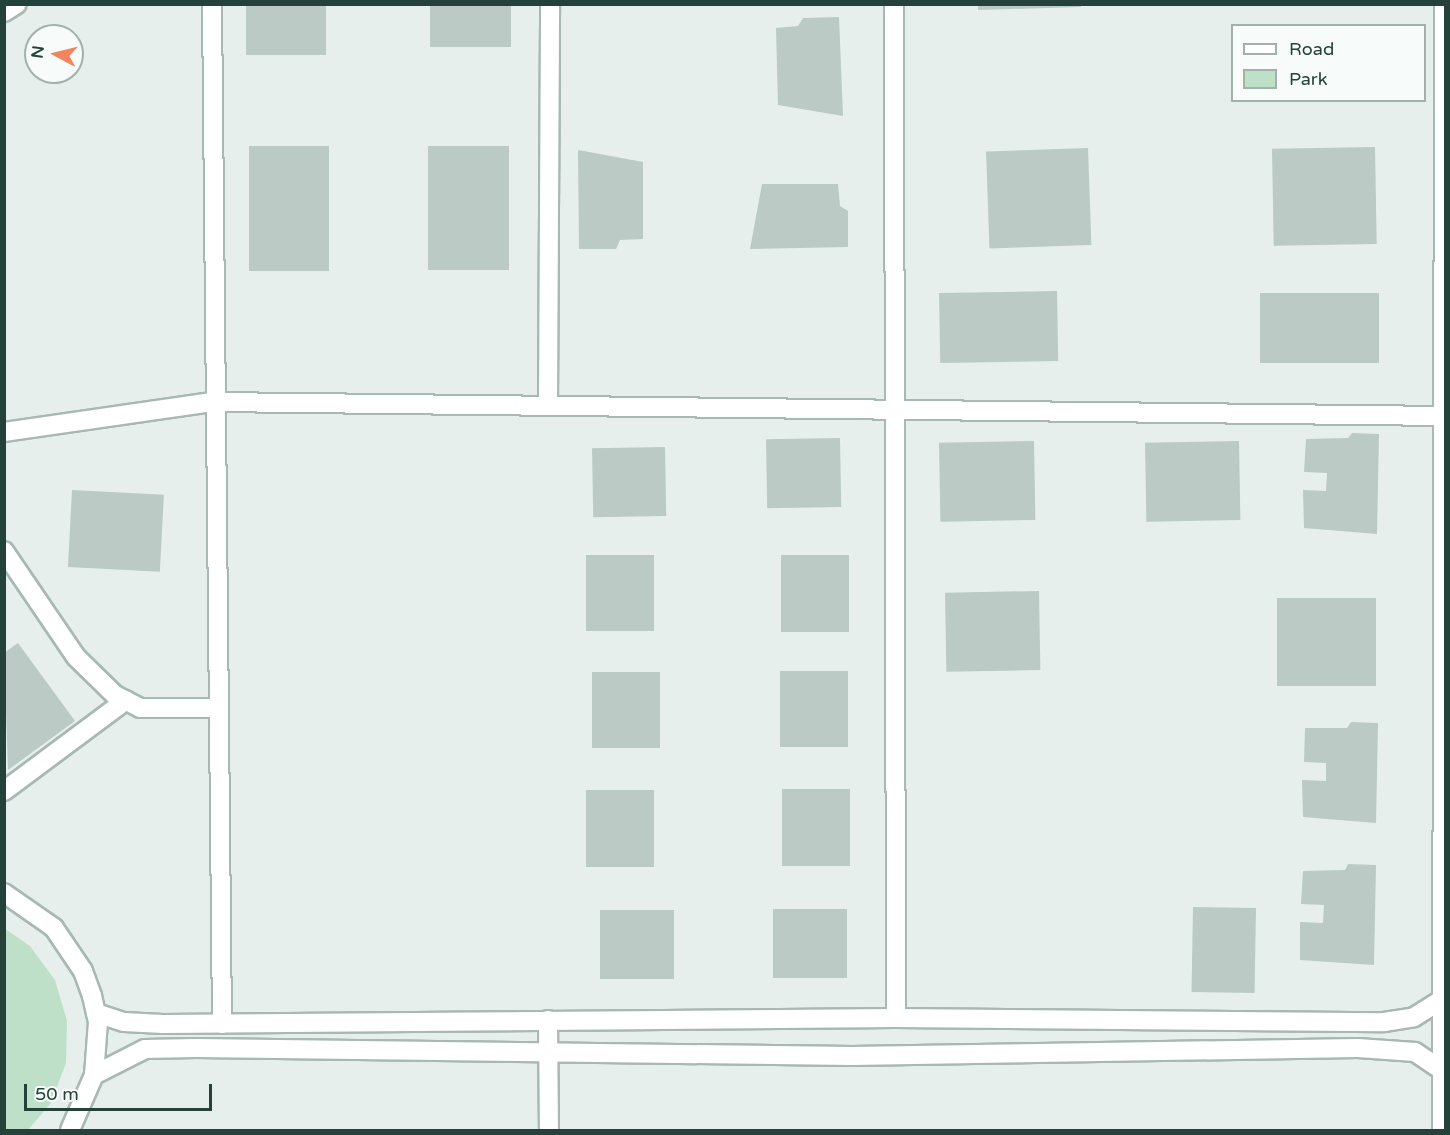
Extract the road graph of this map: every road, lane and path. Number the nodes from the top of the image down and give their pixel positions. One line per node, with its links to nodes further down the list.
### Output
1 (17, 4): 6 (street)
2 (212, 4): 7 (street)
3 (550, 4): 8 (street)
4 (894, 4): 9 (street)
5 (1444, 4): 10 (street)
6 (4, 12)
7 (212, 402): 8 (street); 11 (street); 14 (street)
8 (548, 404): 9 (street)
9 (893, 407): 10 (street); 19 (street)
10 (1441, 416): 17 (street)
11 (4, 432)
12 (4, 551): 13 (street)
13 (126, 700): 14 (street); 15 (street)
14 (217, 708): 21 (street)
15 (4, 791)
16 (4, 892): 18 (street)
17 (1443, 999): 19 (street); 23 (street)
18 (96, 1012): 21 (street); 24 (street)
19 (896, 1018): 20 (street)
20 (548, 1020): 21 (street); 22 (street)
21 (222, 1024)
22 (549, 1053): 23 (street); 24 (street); 26 (street)
23 (1442, 1070): 27 (street)
24 (94, 1075): 25 (street)
25 (70, 1131)
26 (549, 1131)
27 (1442, 1131)

